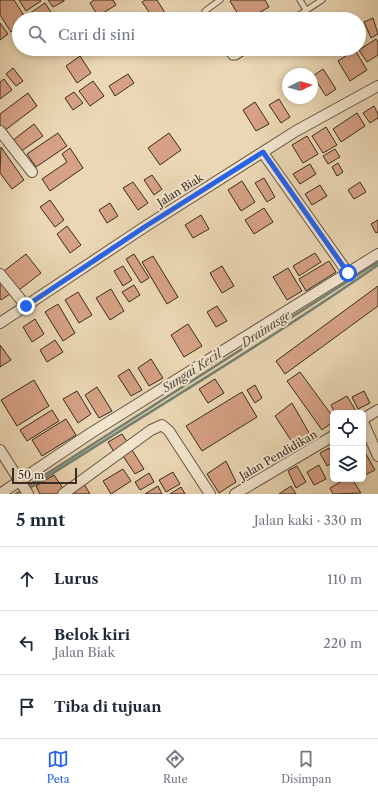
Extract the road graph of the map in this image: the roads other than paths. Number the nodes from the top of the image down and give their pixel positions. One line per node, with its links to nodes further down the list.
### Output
1 (220, 0): 5 (lane)
2 (300, 0): 4 (lane)
3 (322, 0): 4 (lane)
4 (306, 10): 6 (lane)
5 (205, 12)
6 (303, 12)
7 (378, 86): 9 (street, Jalan Biak)
8 (0, 131): 10 (street)
9 (263, 152): 12 (street); 14 (street, Jalan Biak)
10 (32, 172)
11 (378, 254): 12 (street)
12 (348, 273): 22 (street)
13 (0, 274): 14 (street)
14 (26, 306): 15 (street, Jalan Biak)
15 (0, 323)
16 (378, 410): 17 (street)
17 (366, 417)
18 (366, 429): 21 (street)
19 (330, 438): 26 (street, Jalan Pendidikan)
20 (0, 450): 22 (street)
21 (378, 456)
22 (24, 487): 23 (street)
23 (0, 494)
24 (63, 494): 25 (street)
25 (210, 494)
26 (235, 494)

